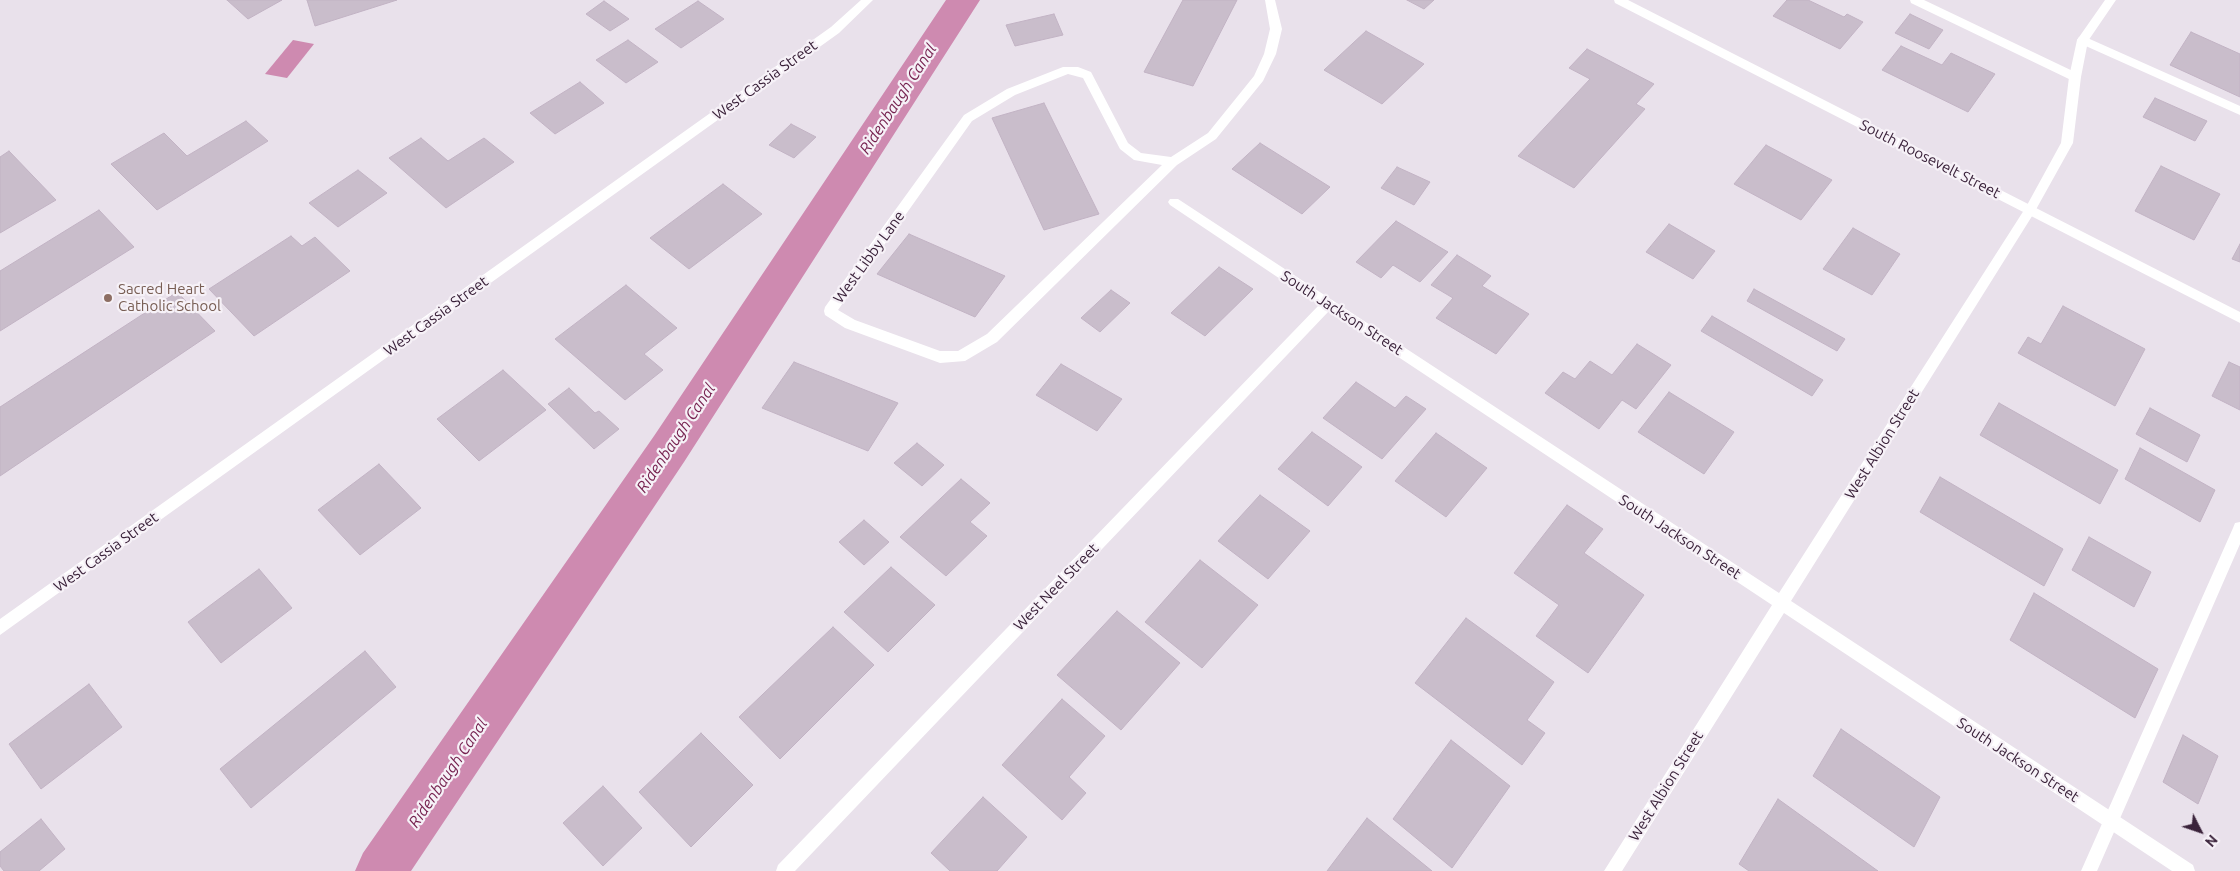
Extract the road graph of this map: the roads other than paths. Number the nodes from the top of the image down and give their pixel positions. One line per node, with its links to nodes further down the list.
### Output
1 (868, 0): 16 (street, West Cassia Street)
2 (1270, 0): 9 (street, West Libby Lane)
3 (1619, 0): 11 (street, South Roosevelt Street)
4 (1915, 0): 7 (street)
5 (2111, 0): 6 (street, West Albion Street)
6 (2083, 40): 7 (street, West Albion Street); 8 (street)
7 (2075, 77): 11 (street, West Albion Street)
8 (2240, 111)
9 (1174, 162): 9 (street, West Libby Lane)
10 (1174, 202): 12 (street, South Jackson Street)
11 (2030, 210): 13 (street, South Roosevelt Street); 15 (street, West Albion Street)
12 (1328, 304): 15 (street, South Jackson Street); 18 (street, West Neel Street)
13 (2240, 318)
14 (2240, 528): 17 (street)
15 (1781, 604): 17 (street, South Jackson Street); 19 (street, West Albion Street)
16 (0, 628)
17 (2111, 821): 20 (street); 21 (street, South Jackson Street)
18 (784, 871)
19 (1612, 871)
20 (2089, 871)
21 (2187, 871)

